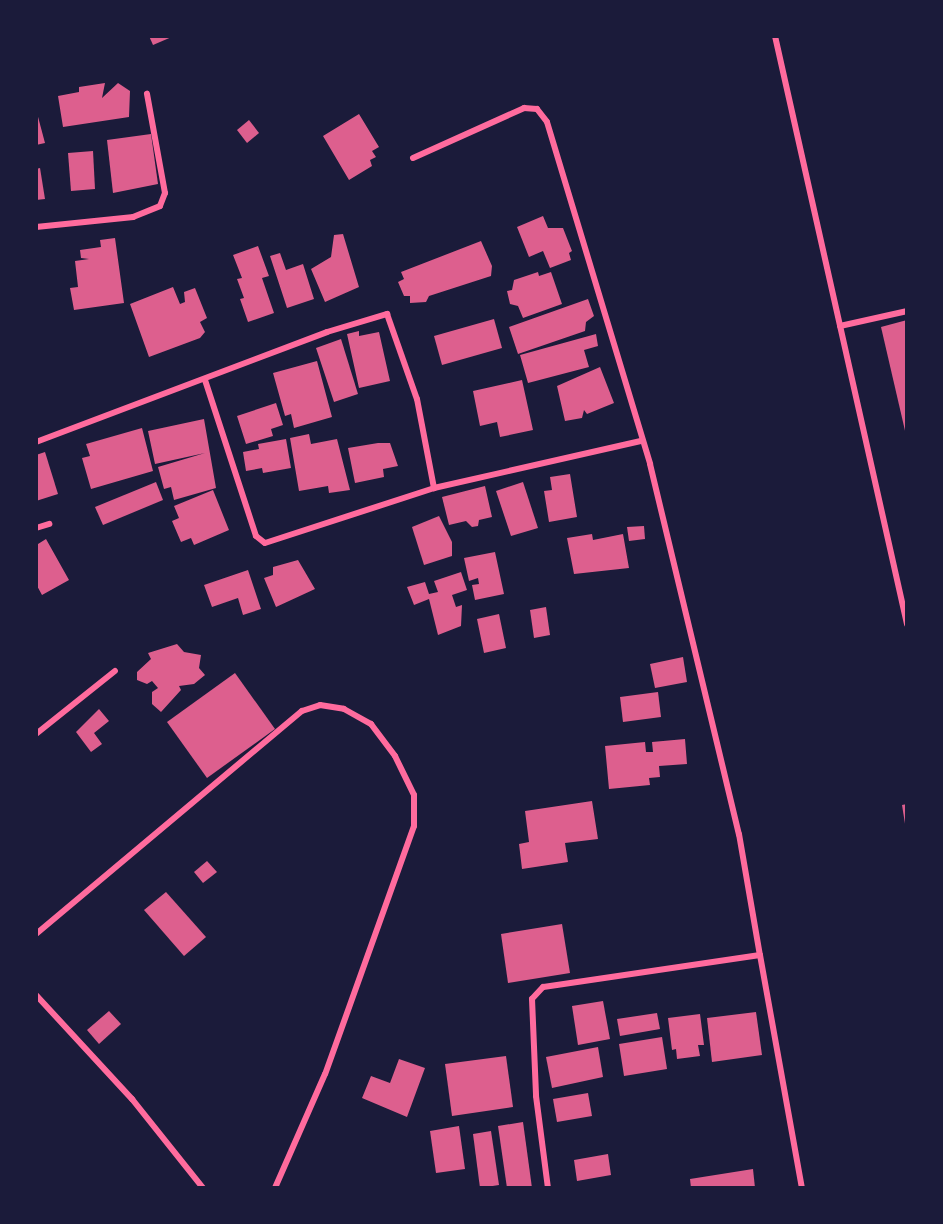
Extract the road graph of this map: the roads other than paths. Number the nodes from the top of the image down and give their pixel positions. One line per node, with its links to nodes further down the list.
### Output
1 (775, 36): 6 (street)
2 (147, 94): 4 (street)
3 (413, 158): 8 (street)
4 (36, 227)
5 (907, 311): 6 (street)
6 (840, 326): 13 (street)
7 (205, 380): 9 (street); 10 (street); 10 (street)
8 (641, 441): 10 (street); 17 (street)
9 (36, 442)
10 (434, 488)
11 (49, 524): 12 (street)
12 (36, 528)
13 (907, 624)
14 (115, 671): 15 (street)
15 (36, 734)
16 (36, 934): 20 (street)
17 (760, 955): 21 (street); 22 (street)
18 (36, 995): 19 (street)
19 (203, 1188)
20 (275, 1188)
21 (548, 1188)
22 (802, 1188)

